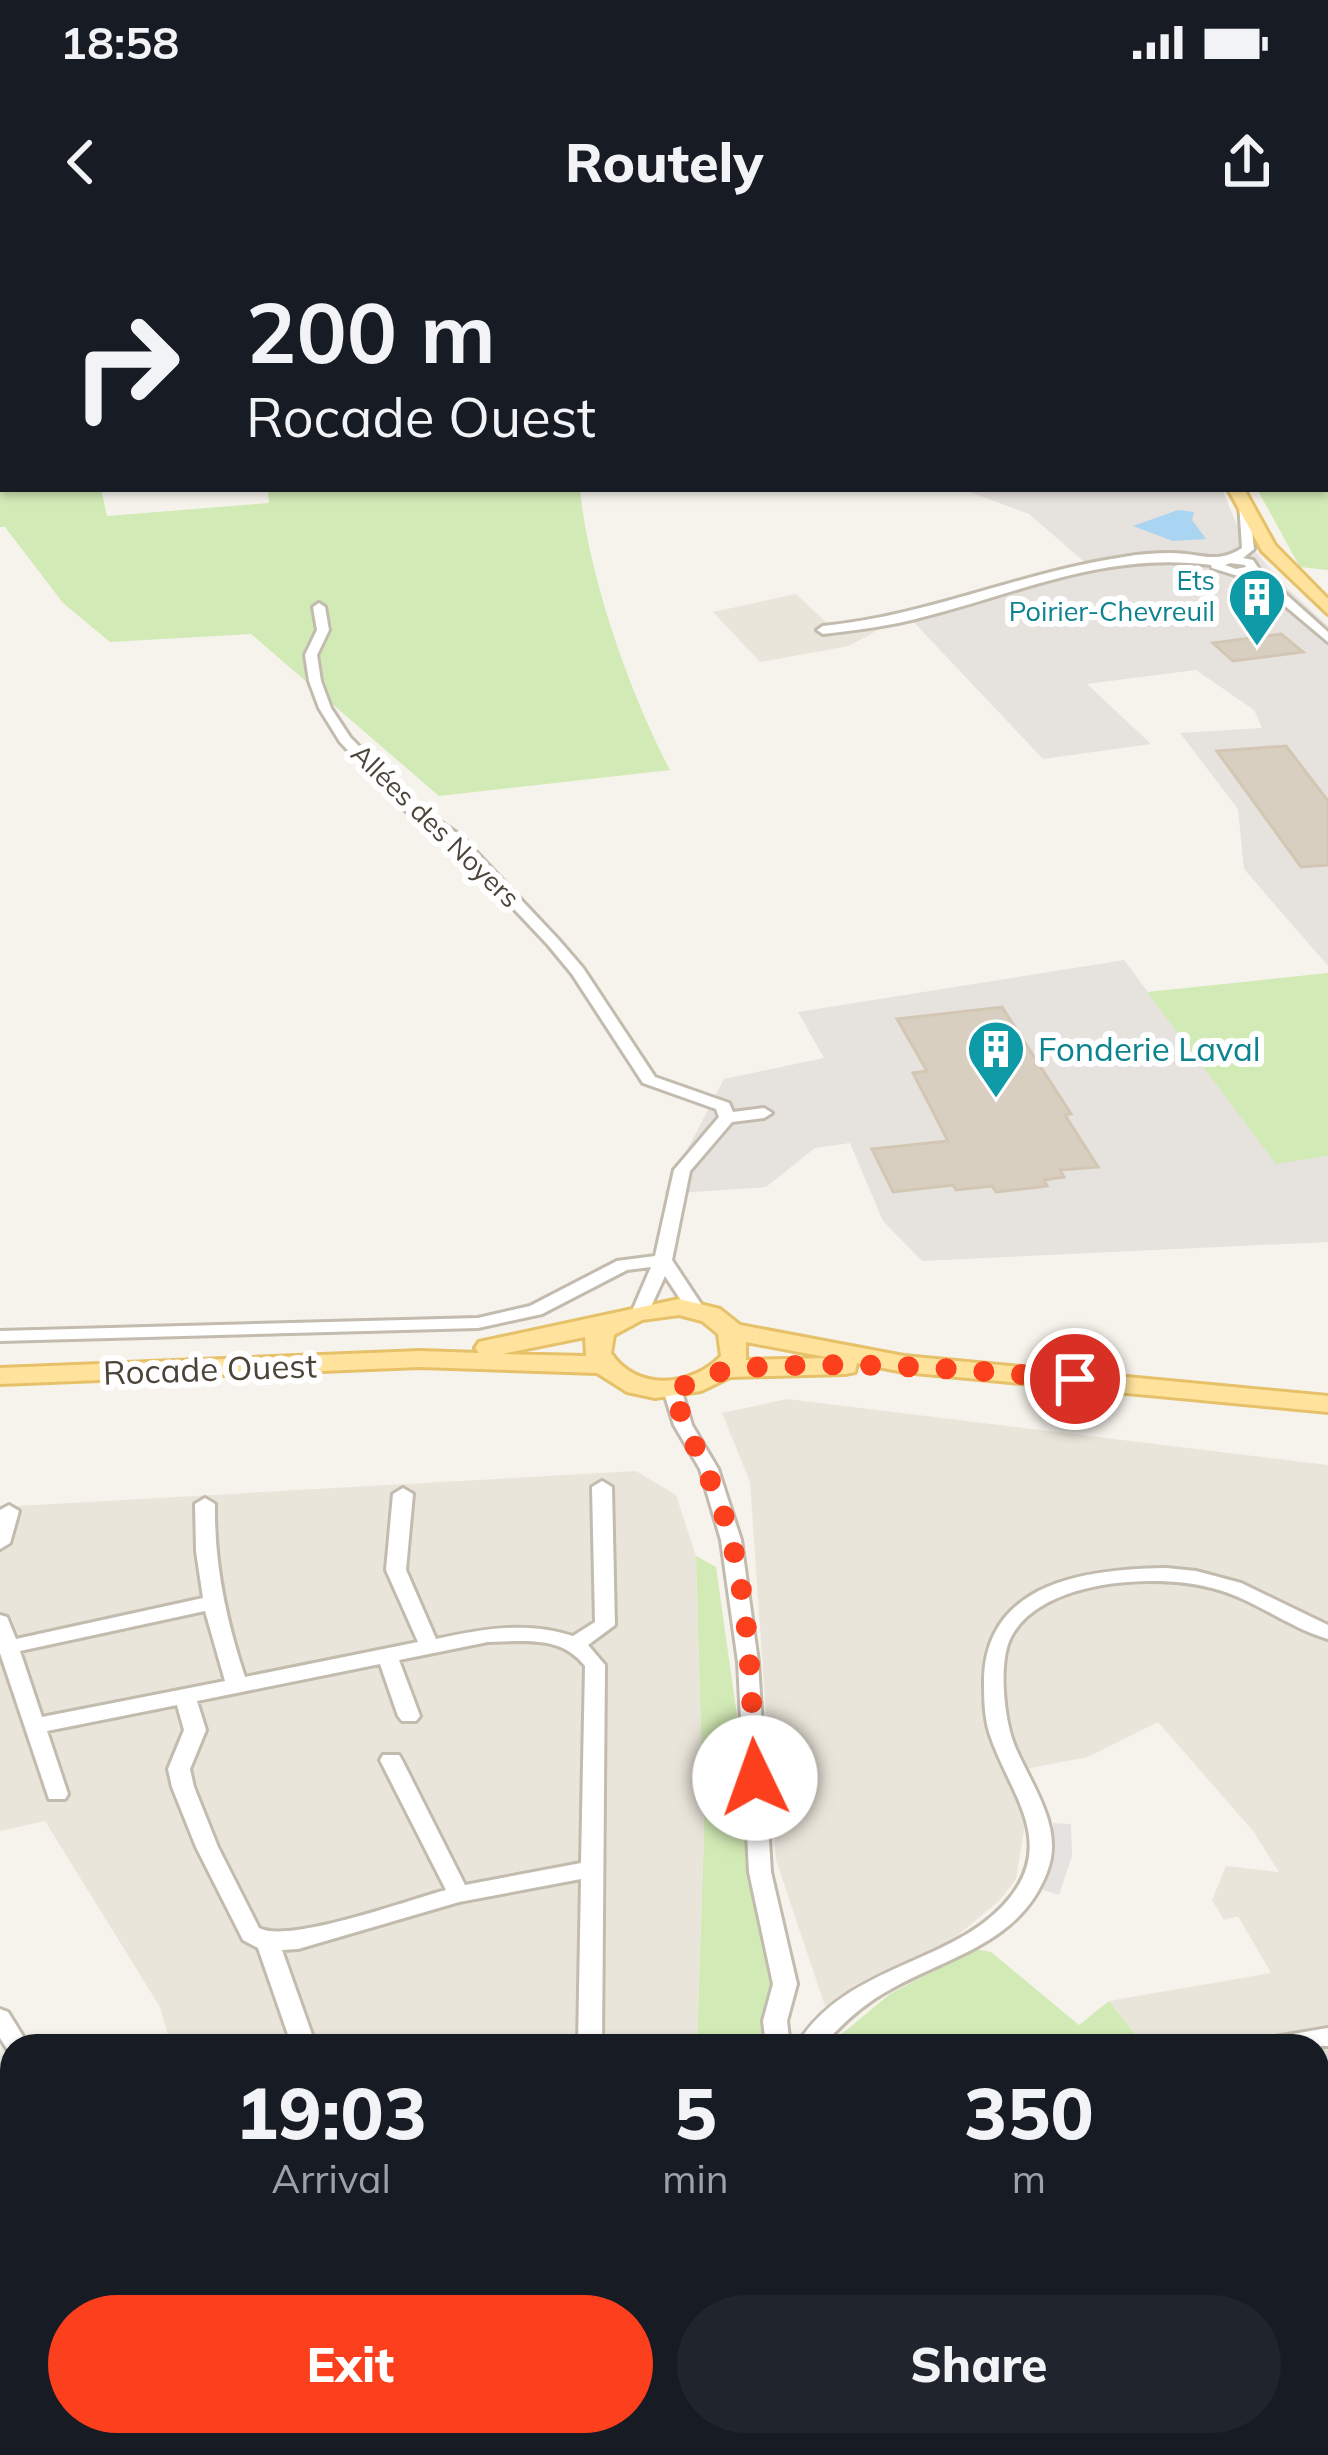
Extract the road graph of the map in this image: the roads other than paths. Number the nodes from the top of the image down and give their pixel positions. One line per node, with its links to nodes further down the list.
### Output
1 (1239, 497): 2 (street); 4 (main road)
2 (1226, 560): 5 (street); 6 (street)
3 (319, 607): 7 (street, Allées des Noyers)
4 (1328, 609)
5 (823, 630)
6 (1328, 638)
7 (725, 1112): 8 (street); 9 (street)
8 (764, 1113)
9 (663, 1260): 10 (street); 11 (street); 14 (street)
10 (642, 1309): 11 (main road); 12 (main road)
11 (696, 1310): 13 (main road)
12 (608, 1325): 15 (main road, Rocade Ouest); 17 (main road)
13 (731, 1331): 16 (main road); 18 (main road)
14 (0, 1336)
15 (420, 1359): 17 (main road, Rocade Ouest); 19 (main road, Rocade Ouest)
16 (904, 1364): 18 (main road); 21 (main road)
17 (604, 1365): 20 (main road)
18 (726, 1370): 20 (main road)
19 (0, 1376)
20 (672, 1388): 45 (street)
21 (1328, 1404)
22 (602, 1487): 30 (street)
23 (403, 1494): 31 (street)
24 (205, 1504): 27 (street)
25 (9, 1511): 26 (street)
26 (0, 1544)
27 (210, 1603): 32 (street); 34 (street)
28 (0, 1622): 32 (street)
29 (1328, 1632): 46 (street)
30 (576, 1643): 31 (street); 40 (street)
31 (429, 1645): 33 (street)
32 (8, 1647): 37 (street)
33 (387, 1656): 34 (street); 36 (street)
34 (237, 1685): 35 (street)
35 (185, 1696): 37 (street); 42 (street)
36 (409, 1716)
37 (34, 1726): 39 (street)
38 (391, 1760): 41 (street)
39 (57, 1794)
40 (590, 1869): 41 (street); 44 (street)
41 (459, 1894): 42 (street)
42 (268, 1943): 43 (street)
43 (300, 2034)
44 (590, 2034)
45 (777, 2034)
46 (820, 2034)

